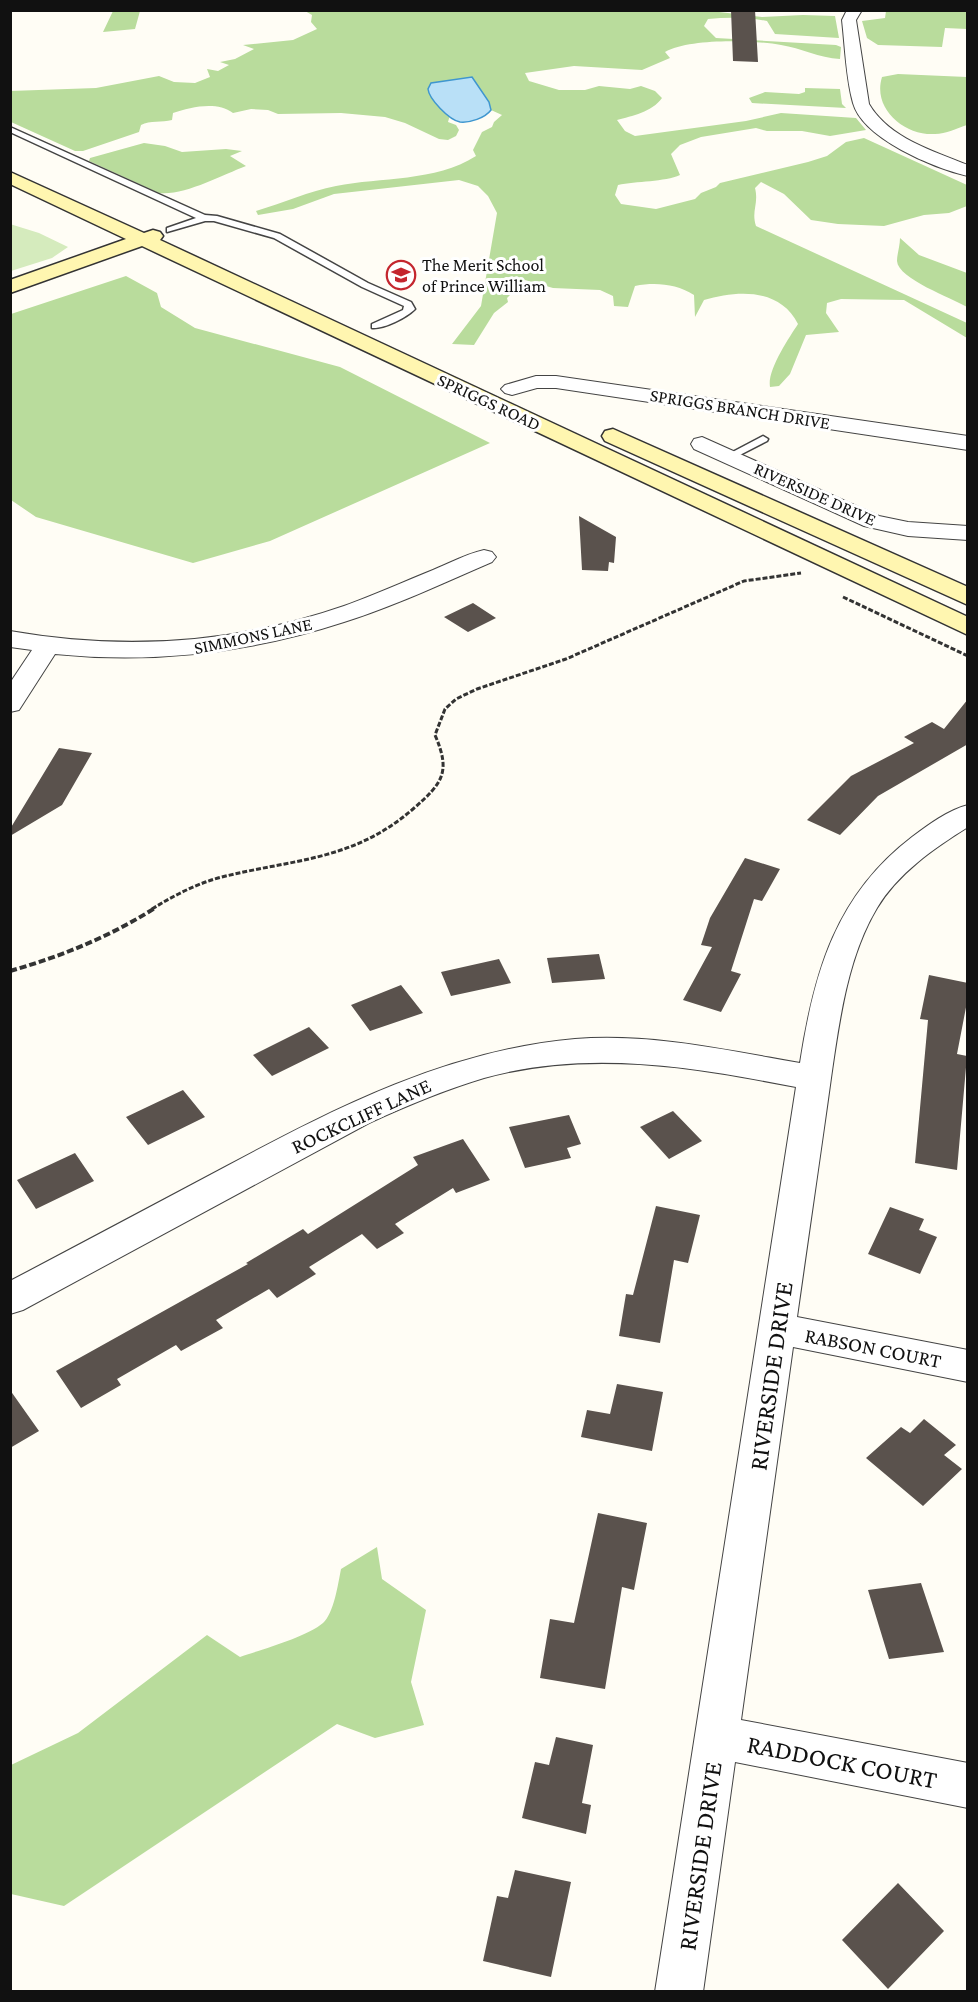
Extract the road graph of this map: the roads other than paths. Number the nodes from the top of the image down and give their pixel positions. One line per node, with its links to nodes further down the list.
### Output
1 (855, 10): 3 (street)
2 (10, 129): 5 (lane)
3 (968, 171)
4 (10, 177): 6 (main road, SPRIGGS ROAD)
5 (204, 218): 7 (lane); 11 (lane)
6 (146, 230): 7 (main road, SPRIGGS ROAD); 9 (main road); 21 (main road, SPRIGGS ROAD)
7 (170, 230): 8 (main road, SPRIGGS ROAD)
8 (196, 243)
9 (10, 286)
10 (354, 316): 11 (main road)
11 (375, 326): 12 (main road)
12 (401, 338)
13 (502, 385): 15 (street, SPRIGGS BRANCH DRIVE); 20 (main road, SPRIGGS ROAD)
14 (763, 439): 17 (lane)
15 (968, 443)
16 (702, 444): 17 (street, RIVERSIDE DRIVE)
17 (730, 456): 18 (street, RIVERSIDE DRIVE)
18 (968, 533)
19 (484, 557): 23 (street, SIMMONS LANE)
20 (968, 597)
21 (968, 627)
22 (10, 639): 23 (street, SIMMONS LANE)
23 (47, 647): 24 (street)
24 (10, 704)
25 (968, 814): 26 (street, RIVERSIDE DRIVE)
26 (815, 1078): 27 (street, ROCKCLIFF LANE); 28 (street, RIVERSIDE DRIVE)
27 (10, 1299)
28 (778, 1329): 29 (street, RABSON COURT); 30 (street, RIVERSIDE DRIVE)
29 (968, 1366)
30 (717, 1737): 31 (street, RADDOCK COURT); 32 (street, RIVERSIDE DRIVE)
31 (968, 1786)
32 (680, 1992)

